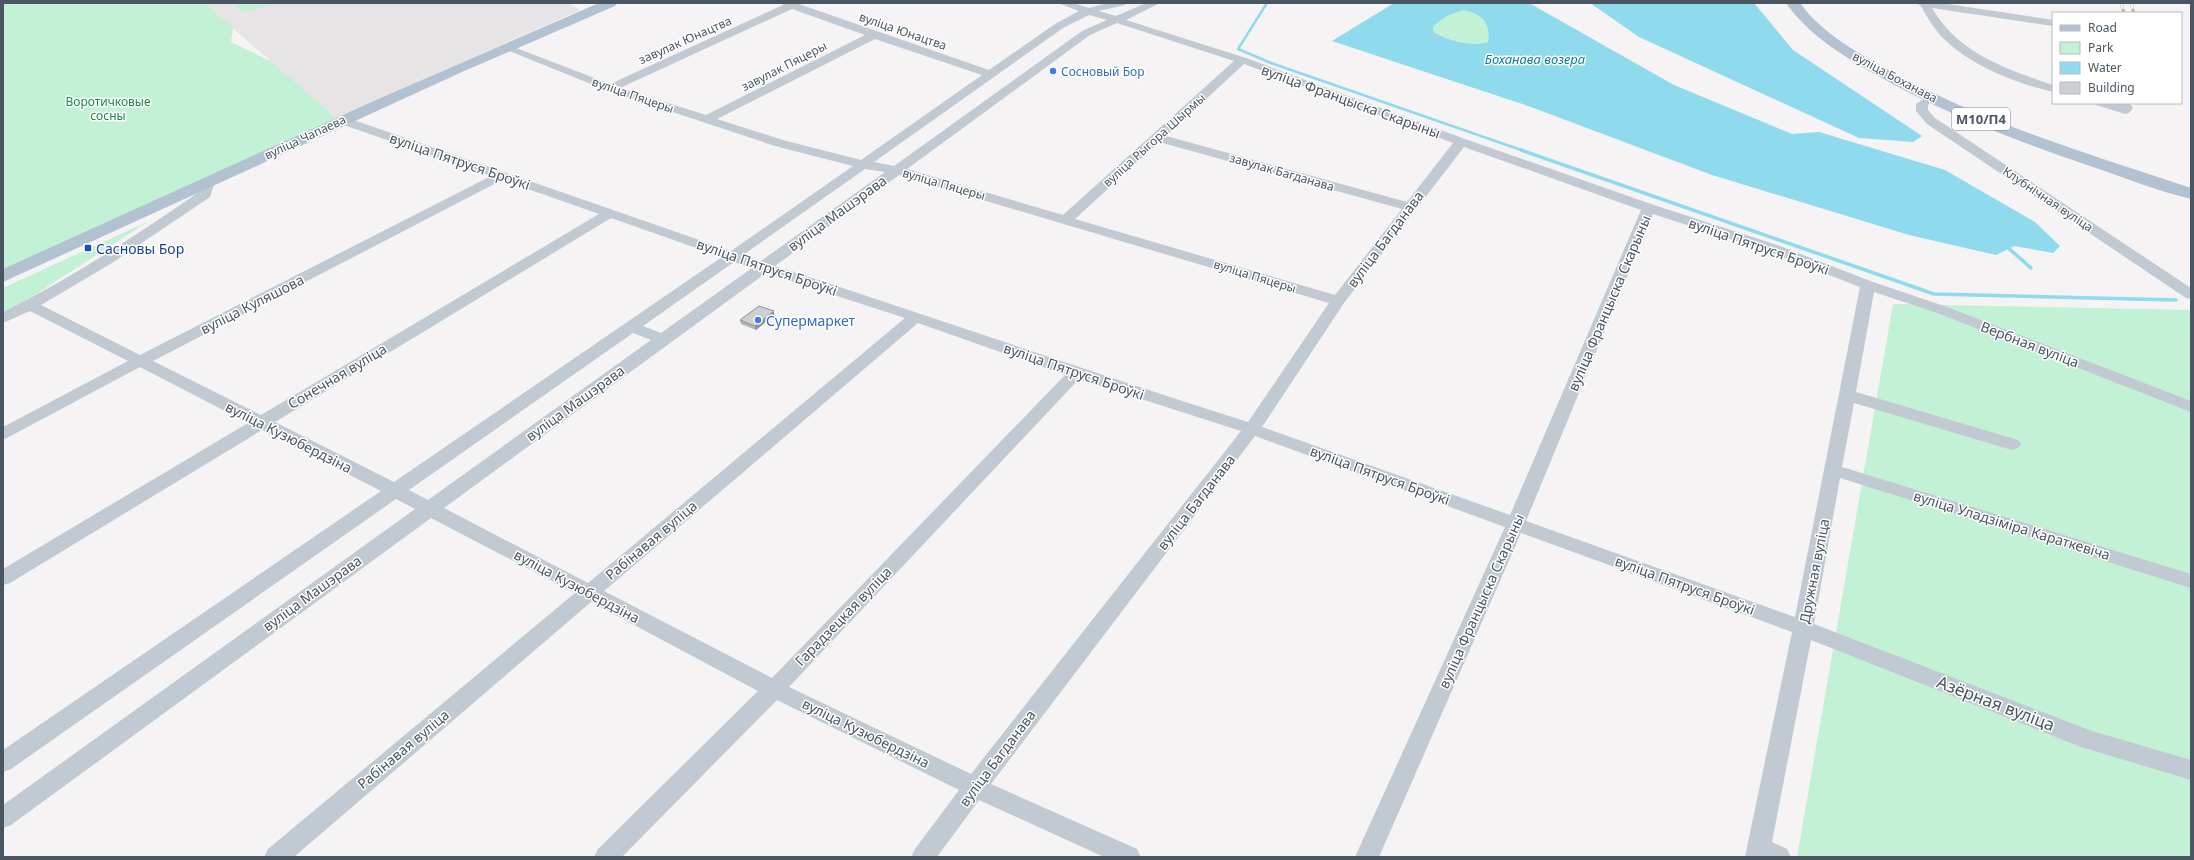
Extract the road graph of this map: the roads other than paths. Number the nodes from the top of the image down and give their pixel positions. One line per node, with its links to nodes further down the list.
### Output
1 (610, 3): 12 (main road, вуліца Чапаева)
2 (1063, 3): 8 (street, вуліца Францыска Скарыны)
3 (1121, 3): 8 (street, вуліца Машэрава)
4 (1155, 3): 9 (street, вуліца Машэрава)
5 (1793, 3): 17 (main road, вуліца Боханава / М10/П4)
6 (1922, 3): 10 (street); 16 (street)
7 (789, 4): 11 (street, вуліца Юнацтва); 15 (street, завулак Юнацтва)
8 (1088, 11): 9 (street, вуліца Францыска Скарыны); 14 (street, вуліца Машэрава)
9 (1112, 20): 13 (street, вуліца Францыска Скарыны); 25 (street, вуліца Машэрава)
10 (2052, 24)
11 (874, 35): 14 (street, вуліца Юнацтва); 21 (street, завулак Пяцеры)
12 (507, 48): 15 (street, вуліца Пяцеры); 20 (main road, вуліца Чапаева)
13 (1242, 60): 22 (street, вуліца Рыгора Шырмы); 23 (street, вуліца Францыска Скарыны)
14 (990, 74): 24 (street, вуліца Машэрава)
15 (610, 88): 21 (street, вуліца Пяцеры)
16 (2052, 89)
17 (1930, 98): 28 (main road, вуліца Боханава / М10/П4); 37 (street, Клубнічная вуліца)
18 (2103, 104): 19 (street)
19 (2120, 104)
20 (342, 120): 26 (street, вуліца Пятруся Броўкі); 27 (main road, вуліца Чапаева)
21 (706, 120): 24 (street, вуліца Пяцеры)
22 (1156, 137): 29 (street, завулак Багданава); 32 (street, вуліца Рыгора Шырмы)
23 (1461, 142): 29 (street, вуліца Багданава); 30 (street, вуліца Францыска Скарыны)
24 (861, 164): 25 (street, вуліца Пяцеры); 33 (street, вуліца Машэрава)
25 (896, 170): 32 (street, вуліца Пяцеры); 34 (street, вуліца Машэрава)
26 (501, 176): 31 (street, вуліца Пятруся Броўкі); 44 (street, вуліца Куляшова)
27 (207, 184): 35 (main road, вуліца Чапаева); 39 (street)
28 (2191, 194)
29 (1409, 207): 38 (street, вуліца Багданава)
30 (1649, 208): 36 (street, вуліца Пятруся Броўкі); 55 (street, вуліца Францыска Скарыны)
31 (610, 212): 33 (street, вуліца Пятруся Броўкі); 48 (street, Сонечная вуліца)
32 (1066, 220): 38 (street, вуліца Пяцеры)
33 (732, 256): 34 (street, вуліца Пятруся Броўкі); 42 (street, вуліца Машэрава)
34 (763, 267): 40 (street, вуліца Пятруся Броўкі); 43 (street, вуліца Машэрава)
35 (3, 276)
36 (1868, 285): 46 (street, Дружная вуліца); 47 (street, Вербная вуліца)
37 (2191, 296)
38 (1338, 301): 49 (street, вуліца Багданава)
39 (30, 306): 41 (street); 44 (street, вуліца Кузюбердзіна)
40 (916, 317): 45 (street, вуліца Пятруся Броўкі); 58 (street, Рабінавая вуліца)
41 (3, 318)
42 (630, 326): 43 (street); 53 (street, вуліца Машэрава)
43 (663, 339): 54 (street, вуліца Машэрава)
44 (140, 361): 48 (street, вуліца Кузюбердзіна); 50 (street, вуліца Куляшова)
45 (1076, 373): 49 (street, вуліца Пятруся Броўкі); 60 (street, Гарадзецкая вуліца)
46 (1847, 395): 51 (street); 52 (street, Дружная вуліца)
47 (2191, 407)
48 (260, 422): 53 (street, вуліца Кузюбердзіна); 56 (street, Сонечная вуліца)
49 (1252, 429): 55 (street, вуліца Пятруся Броўкі); 63 (street, вуліца Багданава)
50 (3, 434)
51 (2012, 444)
52 (1833, 470): 57 (street, вуліца Уладзіміра Караткевіча); 59 (street, Дружная вуліца)
53 (394, 490): 54 (street, вуліца Кузюбердзіна); 61 (street, вуліца Машэрава)
54 (428, 508): 58 (street, вуліца Кузюбердзіна); 64 (street, вуліца Машэрава)
55 (1516, 523): 59 (street, вуліца Пятруся Броўкі); 70 (street, вуліца Францыска Скарыны)
56 (3, 578)
57 (2191, 581)
58 (588, 592): 60 (street, вуліца Кузюбердзіна); 66 (street, Рабінавая вуліца)
59 (1803, 628): 62 (street, Азёрная вуліца); 65 (street, Дружная вуліца)
60 (774, 689): 63 (street, вуліца Кузюбердзіна); 67 (street, Гарадзецкая вуліца)
61 (3, 762)
62 (2191, 770)
63 (975, 786): 68 (street, вуліца Багданава); 69 (street, вуліца Кузюбердзіна)
64 (3, 818)
65 (1765, 854)
66 (276, 857)
67 (606, 857)
68 (923, 857)
69 (1129, 857)
70 (1367, 857)

